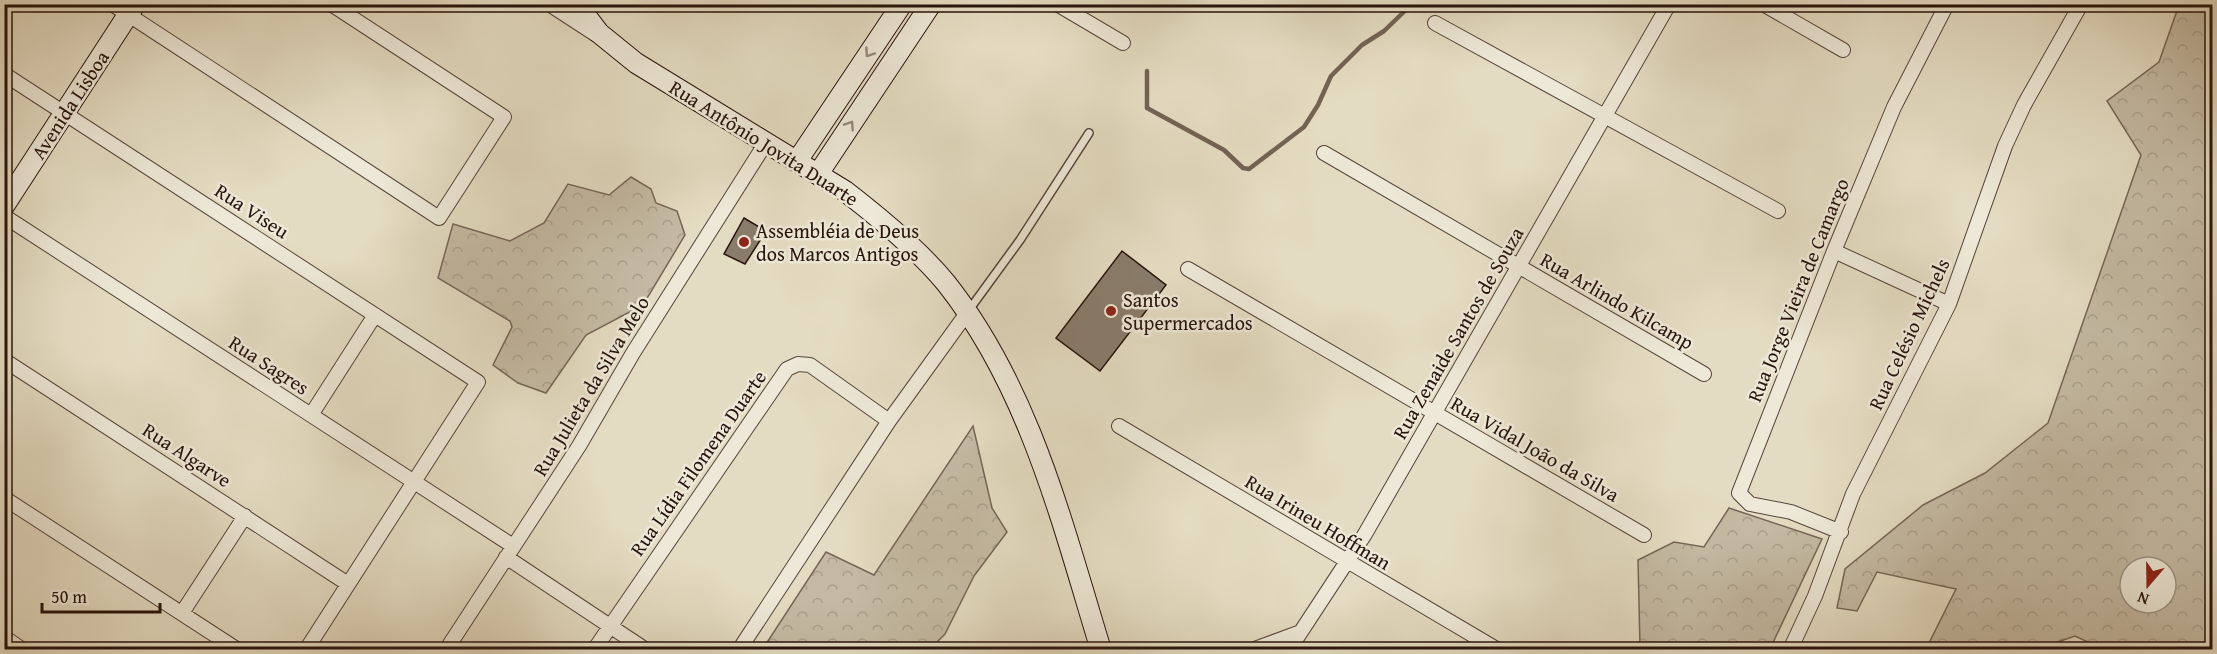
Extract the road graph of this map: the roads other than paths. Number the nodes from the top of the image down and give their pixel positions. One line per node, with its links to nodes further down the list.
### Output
1 (331, 4): 11 (street)
2 (549, 4): 14 (street)
3 (577, 4): 14 (main road, Rua Antônio Jovita Duarte)
4 (902, 4): 22 (main road, one-way to 22)
5 (931, 4): 23 (main road, one-way to 5)
6 (1057, 4): 13 (street)
7 (1669, 4): 18 (street, Rua Zenaide Santos de Souza)
8 (1763, 4): 15 (street)
9 (1947, 4): 27 (street, Rua Jorge Vieira de Camargo)
10 (2081, 4): 30 (street, Rua Celésio Michels)
11 (125, 8): 17 (main road, Avenida Lisboa)
12 (1435, 23): 18 (street)
13 (1124, 43)
14 (616, 48): 20 (main road, Rua Antônio Jovita Duarte)
15 (1843, 50)
16 (4, 74): 17 (street, Rua Viseu)
17 (65, 113): 24 (main road, Avenida Lisboa); 32 (street, Rua Viseu)
18 (1606, 116): 25 (street); 28 (street, Rua Zenaide Santos de Souza)
19 (1089, 133): 31 (lane)
20 (767, 141): 22 (main road, Rua Antônio Jovita Duarte); 44 (street, Rua Julieta da Silva Melo)
21 (1324, 153): 28 (street, Rua Arlindo Kilcamp)
22 (797, 161): 23 (main road, Rua Antônio Jovita Duarte)
23 (818, 174): 31 (main road, Rua Antônio Jovita Duarte)
24 (4, 206)
25 (1778, 211)
26 (4, 216): 36 (street, Rua Sagres)
27 (1834, 251): 30 (street); 42 (street, Rua Jorge Vieira de Camargo)
28 (1518, 268): 34 (street, Rua Arlindo Kilcamp); 35 (street, Rua Zenaide Santos de Souza)
29 (1188, 269): 35 (street, Rua Vidal João da Silva)
30 (1949, 304): 42 (street, Rua Celésio Michels)
31 (967, 313): 37 (street); 58 (main road, Rua Antônio Jovita Duarte)
32 (375, 315): 36 (street); 39 (street, Rua Viseu)
33 (4, 360): 41 (street, Rua Algarve)
34 (1704, 374)
35 (1434, 413): 43 (street, Rua Vidal João da Silva); 45 (street, Rua Zenaide Santos de Souza)
36 (311, 415): 39 (street, Rua Sagres)
37 (889, 421): 48 (street, Rua Lídia Filomena Duarte); 57 (street)
38 (1119, 426): 45 (street, Rua Irineu Hoffman)
39 (414, 482): 44 (street, Rua Sagres); 46 (street)
40 (4, 498): 47 (street)
41 (245, 516): 46 (street, Rua Algarve); 47 (street)
42 (1840, 532): 62 (street, Rua Celésio Michels)
43 (1644, 535)
44 (510, 552): 48 (street, Rua Sagres); 54 (street, Rua Julieta da Silva Melo)
45 (1348, 563): 49 (street, Rua Zenaide Santos de Souza); 61 (street, Rua Irineu Hoffman)
46 (348, 584): 53 (street)
47 (182, 613): 52 (street)
48 (609, 626): 55 (street, Rua Lídia Filomena Duarte); 56 (street, Rua Sagres)
49 (1298, 633): 59 (street); 60 (street, Rua Zenaide Santos de Souza)
50 (4, 637): 51 (street)
51 (23, 650)
52 (238, 650)
53 (306, 650)
54 (446, 650)
55 (594, 650)
56 (646, 650)
57 (739, 650)
58 (1101, 650)
59 (1252, 650)
60 (1289, 650)
61 (1498, 650)
62 (1790, 650)

